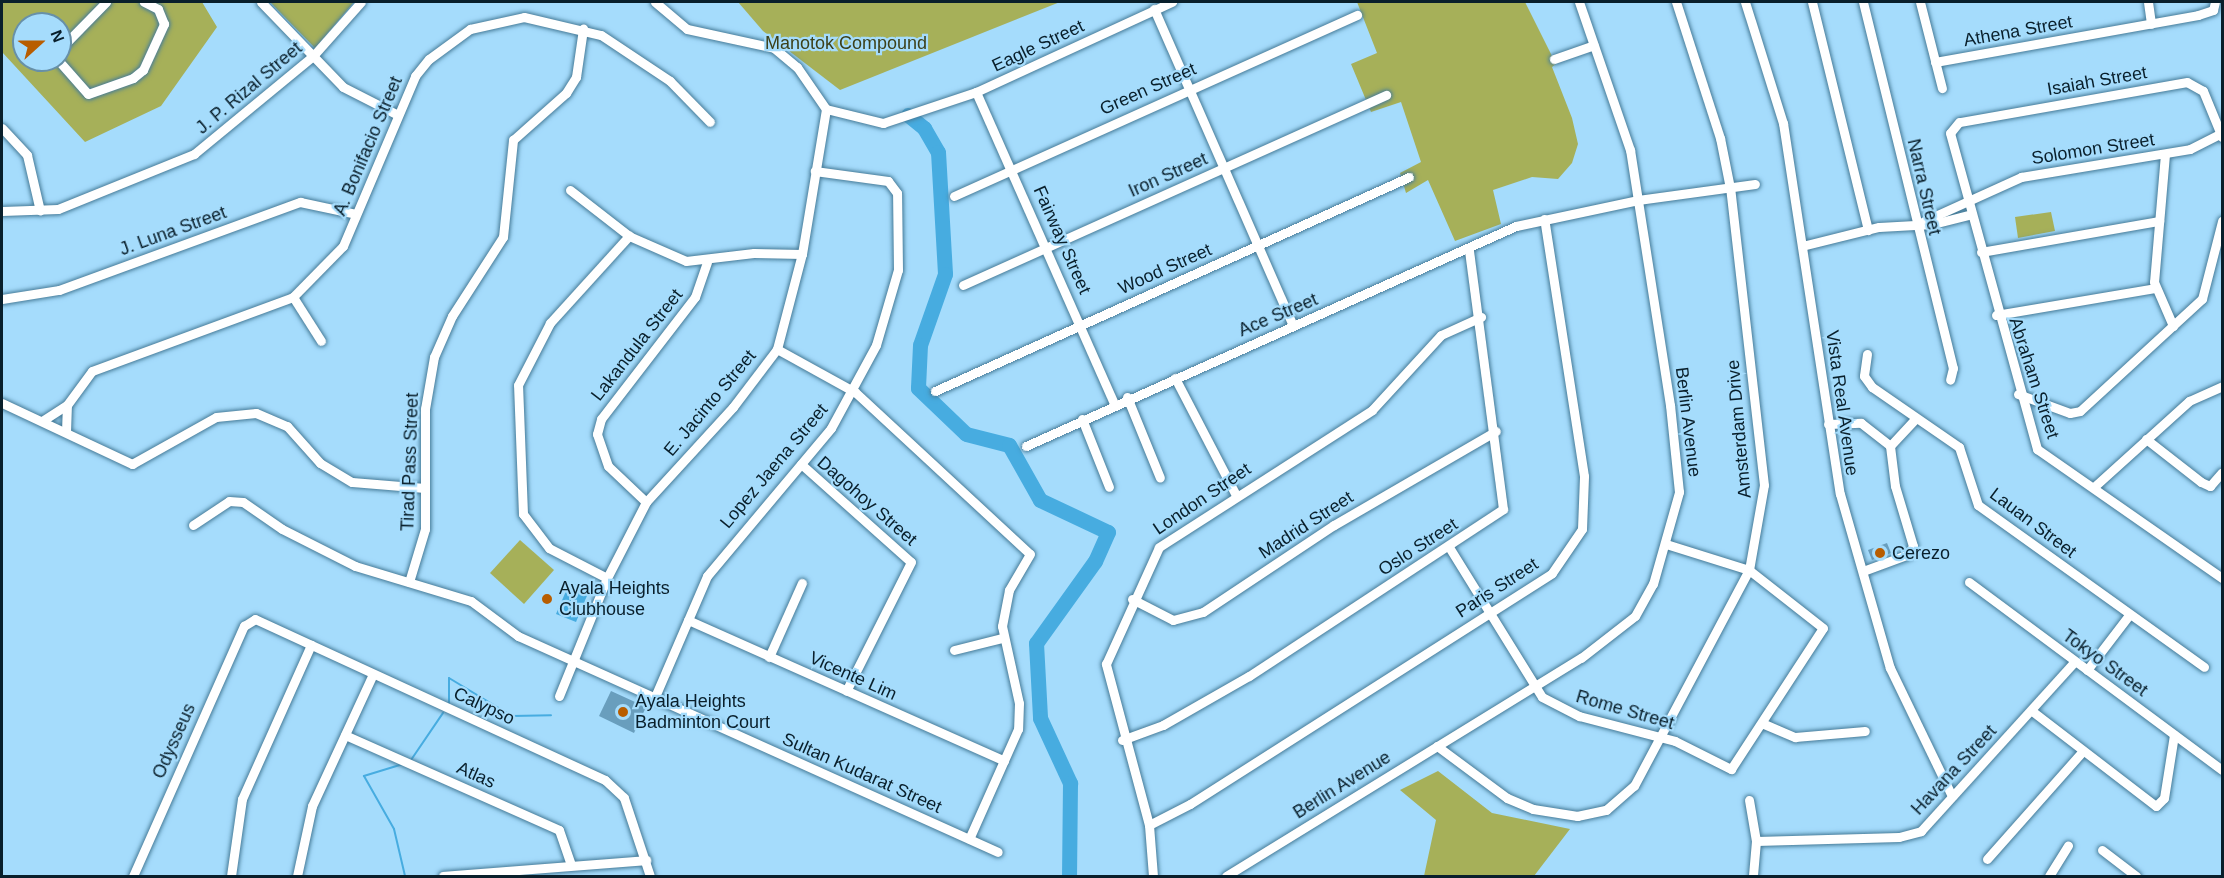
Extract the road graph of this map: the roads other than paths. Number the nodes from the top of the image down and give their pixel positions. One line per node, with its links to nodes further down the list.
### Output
1 (106, 2): 19 (street)
2 (144, 2): 24 (street)
3 (261, 2): 21 (street)
4 (361, 2): 21 (street, J. P. Rizal Street)
5 (655, 2): 29 (street)
6 (1172, 2): 15 (street, Eagle Street)
7 (1579, 2): 20 (street, Berlin Avenue)
8 (1676, 2): 41 (street, Amsterdam Drive)
9 (1745, 2): 57 (street, Vista Real Avenue)
10 (1812, 2): 54 (street)
11 (1863, 2): 51 (street, Narra Street)
12 (1920, 2): 23 (street)
13 (2148, 2): 17 (street)
14 (2214, 6): 17 (street, Athena Street)
15 (1154, 9): 26 (street); 27 (street, Eagle Street)
16 (1357, 15): 26 (street, Green Street)
17 (2151, 24): 23 (street, Athena Street)
18 (583, 29): 30 (street, A. Bonifacio Street); 31 (street, A. Bonifacio Street); 99 (street, Tirad Pass Street)
19 (72, 37)
20 (1594, 45): 22 (street); 45 (street, Berlin Avenue)
21 (314, 56): 30 (street); 47 (street, J. P. Rizal Street)
22 (1554, 60)
23 (1935, 62): 25 (street)
24 (69, 72)
25 (1942, 88)
26 (1189, 89): 36 (street); 37 (street, Green Street)
27 (976, 92): 29 (street, Eagle Street); 37 (street, Fairway Street)
28 (1386, 95): 36 (street, Iron Street)
29 (826, 109): 38 (street, E. Jacinto Street)
30 (396, 114): 48 (street, A. Bonifacio Street)
31 (710, 122)
32 (2, 128): 47 (street)
33 (1950, 134): 34 (street, Isaiah Street); 44 (street, Abraham Street)
34 (2222, 135): 35 (street, Solomon Street)
35 (2165, 154): 44 (street, Solomon Street); 52 (street)
36 (1227, 166): 56 (street); 58 (street, Iron Street)
37 (1012, 167): 43 (street, Green Street); 58 (street, Fairway Street)
38 (815, 171): 61 (street, E. Jacinto Street); 79 (street, Lopez Jaena Street)
39 (1409, 177): 56 (street, Wood Street)
40 (1755, 184): 41 (street, Ace Street)
41 (1730, 188): 45 (street, Ace Street); 105 (street, Amsterdam Drive)
42 (570, 190): 55 (street)
43 (954, 196)
44 (1969, 199): 49 (street, Abraham Street); 51 (street, Solomon Street)
45 (1638, 200): 50 (street, Ace Street); 103 (street, Berlin Avenue)
46 (2, 211): 47 (street, J. P. Rizal Street)
47 (40, 211)
48 (356, 214): 65 (street, A. Bonifacio Street); 66 (street, J. Luna Street)
49 (1972, 214): 51 (street); 60 (street, Abraham Street)
50 (1544, 219): 59 (street, Ace Street); 113 (street, Paris Street)
51 (1919, 221): 54 (street); 76 (street, Narra Street)
52 (2159, 221): 60 (street); 64 (street)
53 (2223, 221): 71 (street)
54 (1868, 230): 57 (street)
55 (629, 236): 62 (street); 108 (street)
56 (1261, 244): 69 (street, Wood Street); 70 (street)
57 (1806, 245): 88 (street, Vista Real Avenue)
58 (1047, 247): 63 (street, Iron Street); 69 (street, Fairway Street)
59 (1469, 249): 68 (street, Oslo Street); 70 (street, Ace Street)
60 (1981, 252): 67 (street, Abraham Street)
61 (802, 254): 62 (street); 73 (street, E. Jacinto Street)
62 (707, 262): 101 (street, Lakandula Street)
63 (963, 285)
64 (2155, 288): 67 (street); 71 (street)
65 (293, 297): 72 (street); 84 (street, A. Bonifacio Street)
66 (2, 299)
67 (1996, 315): 80 (street, Abraham Street)
68 (1481, 317): 89 (street, Oslo Street); 100 (street, London Street)
69 (1081, 325): 78 (street, Wood Street); 82 (street, Fairway Street)
70 (1293, 325): 75 (street, Ace Street)
71 (2173, 326): 80 (street)
72 (321, 340)
73 (777, 349): 79 (street); 101 (street, E. Jacinto Street)
74 (1867, 354): 86 (street, Lauan Street)
75 (1175, 378): 81 (street, Ace Street); 100 (street)
76 (1950, 380)
77 (2223, 386): 91 (street)
78 (935, 391)
79 (855, 392): 94 (street, Lopez Jaena Street); 117 (street)
80 (2018, 394): 97 (street, Abraham Street)
81 (1127, 397): 82 (street, Ace Street); 96 (street)
82 (1114, 403): 85 (street, Ace Street)
83 (2, 404): 87 (street)
84 (66, 405): 87 (street, A. Bonifacio Street); 90 (street)
85 (1082, 419): 92 (street, Ace Street); 98 (street)
86 (1914, 420): 93 (street); 114 (street, Lauan Street)
87 (42, 421): 90 (street)
88 (1828, 424): 93 (street); 106 (street, Vista Real Avenue)
89 (1496, 431): 104 (street, Oslo Street); 112 (street, Madrid Street)
90 (66, 432): 99 (street)
91 (2146, 439): 95 (street); 97 (street)
92 (1026, 446)
93 (1890, 446): 106 (street)
94 (801, 464): 115 (street, Lopez Jaena Street); 127 (street, Dagohoy Street)
95 (2223, 472)
96 (1160, 478)
97 (2095, 486): 107 (street, Abraham Street)
98 (1109, 487)
99 (425, 488): 109 (street, Tirad Pass Street)
100 (1236, 495): 112 (street, London Street)
101 (646, 502): 108 (street, E. Jacinto Street)
102 (193, 525): 109 (street, Sultan Kudarat Street)
103 (1666, 544): 105 (street); 126 (street, Berlin Avenue)
104 (1449, 547): 113 (street, Rome Street); 136 (street, Oslo Street)
105 (1749, 570): 131 (street); 135 (street, Amsterdam Drive)
106 (1863, 571): 141 (street, Vista Real Avenue)
107 (2221, 574)
108 (608, 578): 122 (street, E. Jacinto Street)
109 (409, 582): 122 (street, Sultan Kudarat Street)
110 (1969, 582): 121 (street, Tokyo Street)
111 (802, 583): 120 (street)
112 (1132, 599): 136 (street, London Street)
113 (1489, 613): 126 (street, Rome Street); 143 (street, Paris Street)
114 (2129, 615): 123 (street, Lauan Street); 124 (street)
115 (688, 620): 120 (street, Vicente Lim); 129 (street, Lopez Jaena Street)
116 (249, 621): 118 (street, Calypso); 152 (street, Odysseus)
117 (1002, 638): 119 (street); 139 (street)
118 (310, 645): 125 (street, Calypso); 153 (street)
119 (954, 650)
120 (769, 657): 127 (street, Vicente Lim)
121 (2074, 662): 124 (street, Tokyo Street); 130 (street, Havana Street)
122 (575, 663): 128 (street, E. Jacinto Street); 129 (street, Sultan Kudarat Street)
123 (2204, 667)
124 (2087, 670): 134 (street, Tokyo Street)
125 (373, 674): 133 (street); 150 (street, Calypso)
126 (1533, 687): 135 (street, Rome Street); 137 (street, Berlin Avenue)
127 (846, 691): 139 (street, Vicente Lim)
128 (559, 696)
129 (654, 699): 144 (street, Sultan Kudarat Street)
130 (2032, 711): 138 (street); 141 (street, Havana Street)
131 (1764, 724): 132 (street); 135 (street, Rome Street)
132 (1865, 731)
133 (345, 735): 151 (street, Atlas); 154 (street)
134 (2174, 735): 138 (street); 140 (street, Tokyo Street)
135 (1658, 736): 137 (street, Amsterdam Drive)
136 (1122, 740): 143 (street, London Street)
137 (1437, 746): 158 (street, Berlin Avenue)
138 (2082, 752): 149 (street)
139 (1004, 761): 144 (street)
140 (2223, 770)
141 (1952, 796): 145 (street, Havana Street)
142 (1749, 800): 145 (street)
143 (1149, 825): 157 (street, London Street)
144 (969, 839): 148 (street, Sultan Kudarat Street)
145 (1756, 841): 159 (street)
146 (2068, 845): 160 (street)
147 (2102, 849): 161 (street)
148 (998, 852)
149 (1987, 859)
150 (646, 860): 151 (street); 156 (street, Calypso)
151 (571, 865): 155 (street)
152 (134, 876)
153 (231, 876)
154 (297, 876)
155 (442, 876)
156 (650, 876)
157 (1153, 876)
158 (1226, 876)
159 (1753, 876)
160 (2049, 876)
161 (2136, 876)

